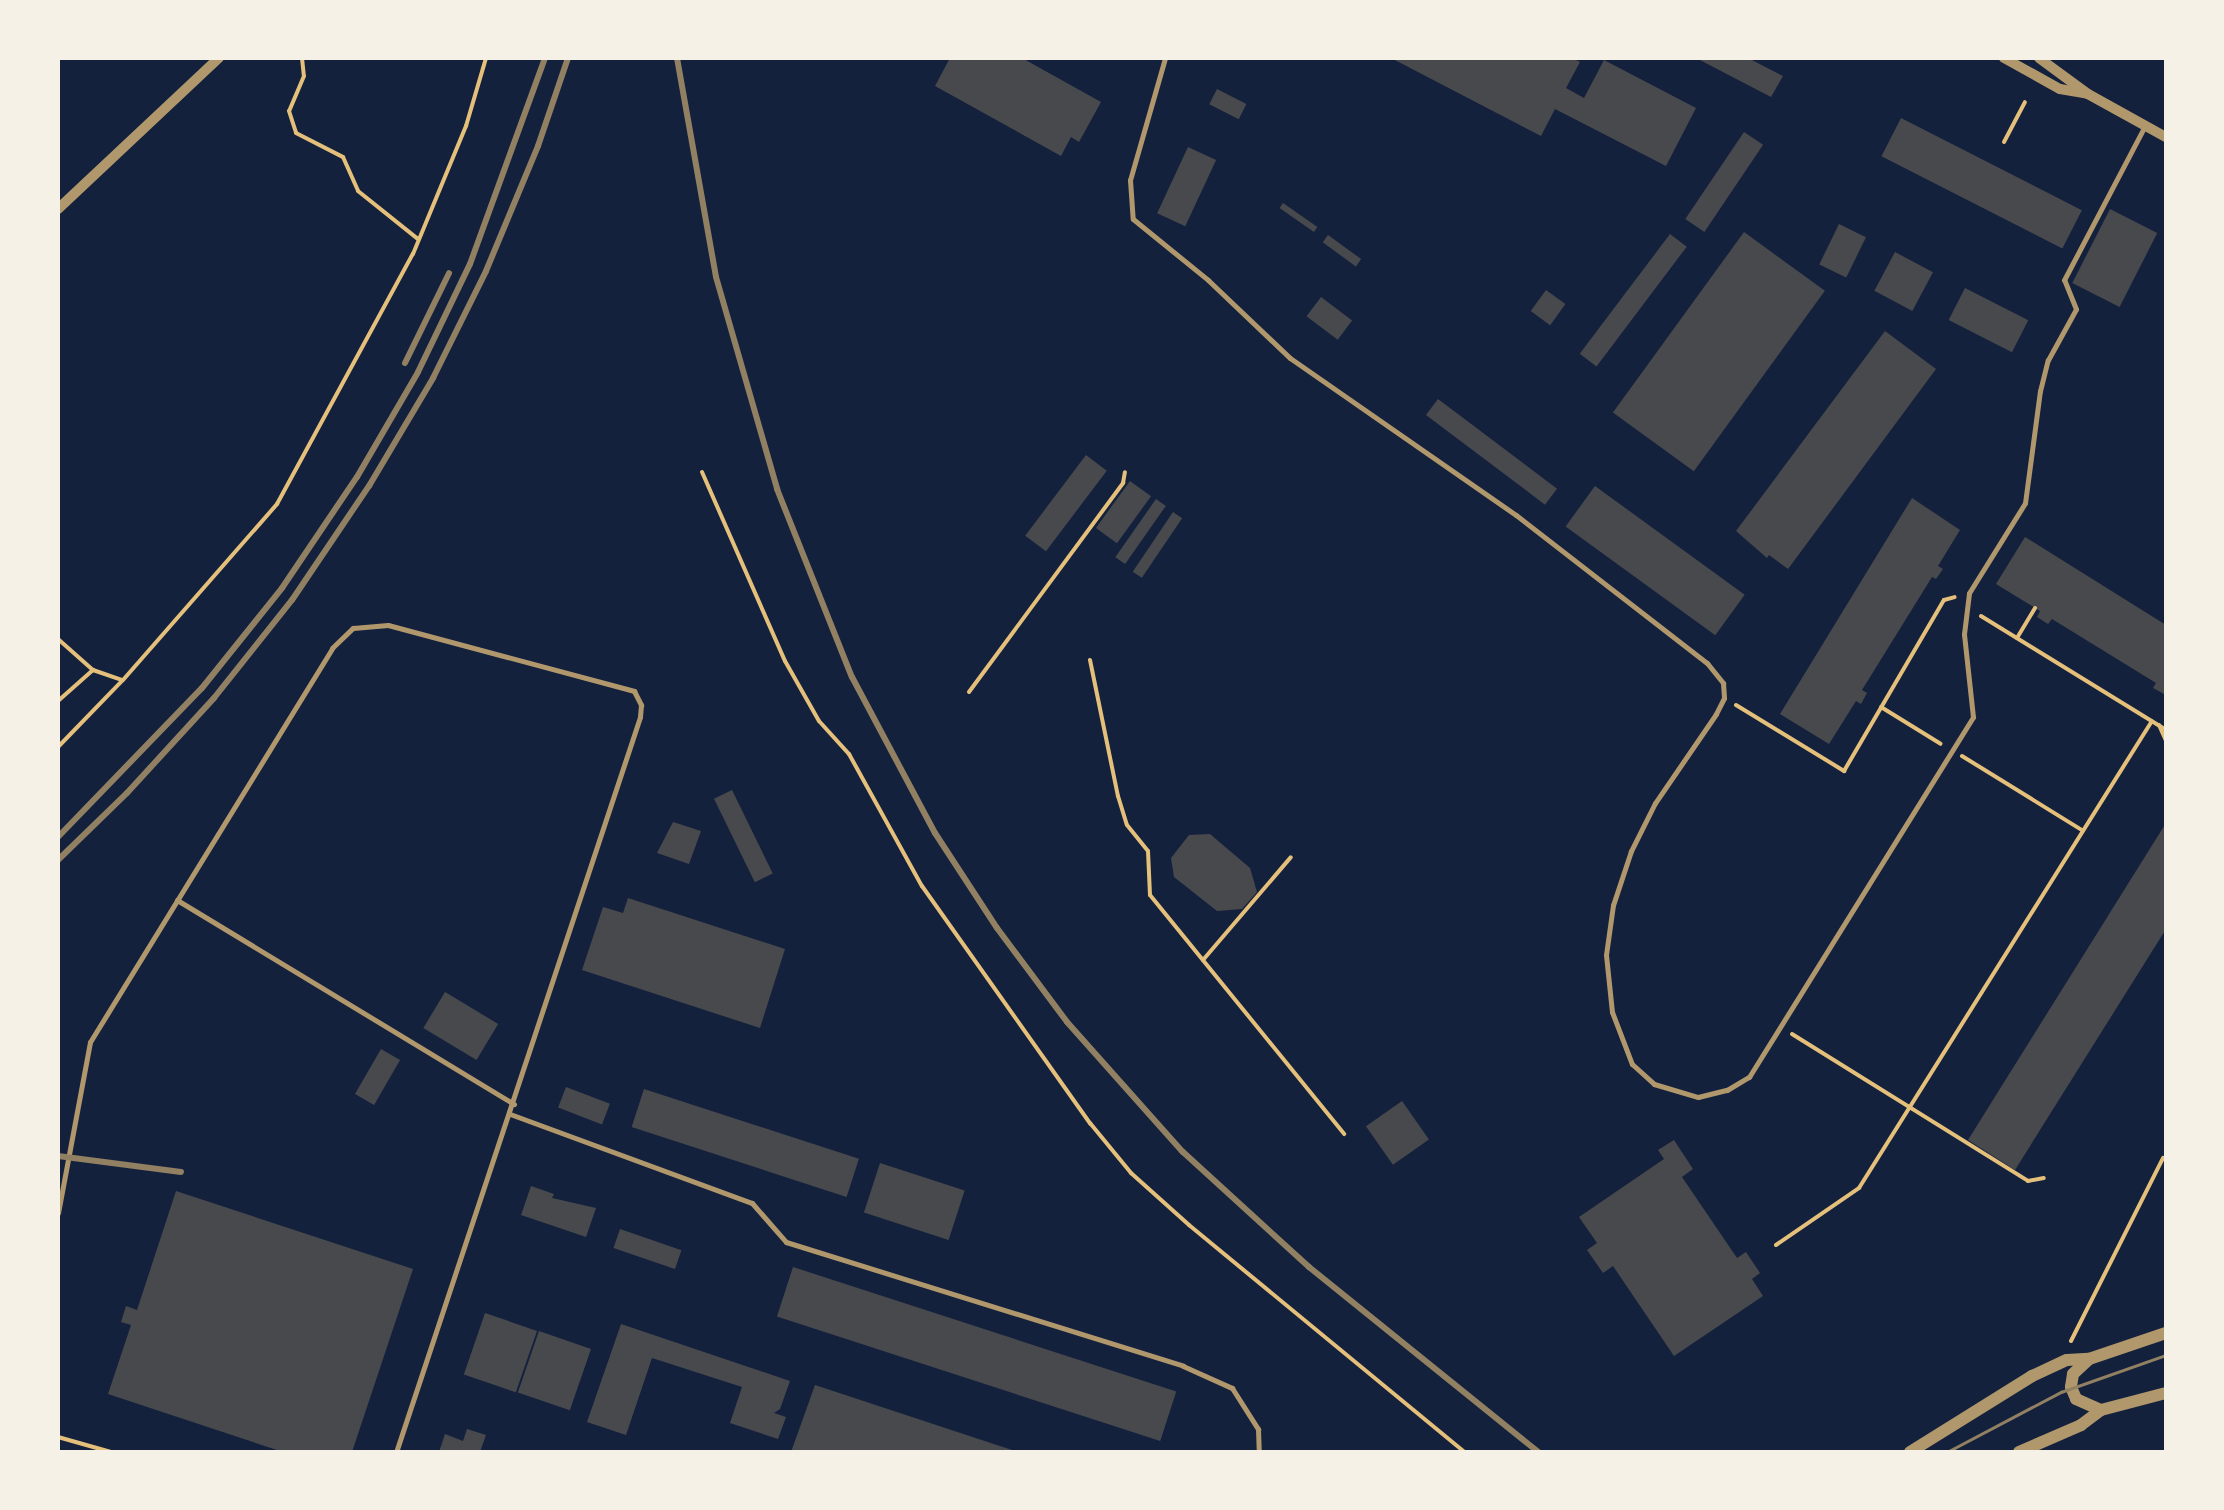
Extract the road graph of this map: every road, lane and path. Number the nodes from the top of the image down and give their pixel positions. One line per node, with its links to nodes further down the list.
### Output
1 (218, 58): 13 (street)
2 (302, 58): 14 (path)
3 (486, 58): 14 (path)
4 (1164, 58): 26 (lane)
5 (2004, 58): 7 (street)
6 (2039, 58): 7 (street)
7 (2088, 94): 9 (street)
8 (2025, 102): 12 (path)
9 (2146, 123): 10 (street); 11 (street); 17 (lane)
10 (2166, 129)
11 (2166, 137)
12 (2004, 142)
13 (58, 209)
14 (418, 239): 24 (path)
15 (702, 472): 57 (path)
16 (1125, 472): 25 (path)
17 (1969, 593): 19 (lane); 28 (path)
18 (2035, 608): 20 (path)
19 (1966, 612): 20 (path); 34 (lane)
20 (2018, 638): 29 (path)
21 (58, 639): 23 (path)
22 (1090, 660): 38 (path)
23 (94, 670): 24 (path); 27 (path)
24 (123, 680): 33 (path)
25 (969, 692)
26 (1724, 698): 28 (path); 39 (lane)
27 (58, 701)
28 (1881, 707): 34 (path)
29 (2152, 721): 30 (path); 35 (path)
30 (2159, 725): 31 (path); 32 (path)
31 (2166, 730)
32 (2166, 741)
33 (58, 748)
34 (1952, 750): 35 (path); 39 (lane)
35 (2084, 831): 41 (path)
36 (1292, 857): 38 (path)
37 (176, 900): 40 (lane); 40 (lane); 46 (lane)
38 (1202, 960): 43 (path)
39 (1780, 1027): 41 (path)
40 (514, 1104): 42 (lane)
41 (1909, 1107): 45 (path); 47 (path)
42 (510, 1114): 55 (lane); 56 (lane)
43 (1344, 1134)
44 (2163, 1158): 49 (path)
45 (2044, 1178)
46 (58, 1212)
47 (1776, 1245)
48 (2166, 1333): 50 (street)
49 (2067, 1350)
50 (2089, 1358): 52 (street); 58 (street)
51 (2166, 1392): 52 (street)
52 (2100, 1410): 59 (street)
53 (58, 1436): 54 (path)
54 (112, 1452)
55 (396, 1452)
56 (1258, 1452)
57 (1464, 1452)
58 (1910, 1452)
59 (2018, 1452)

